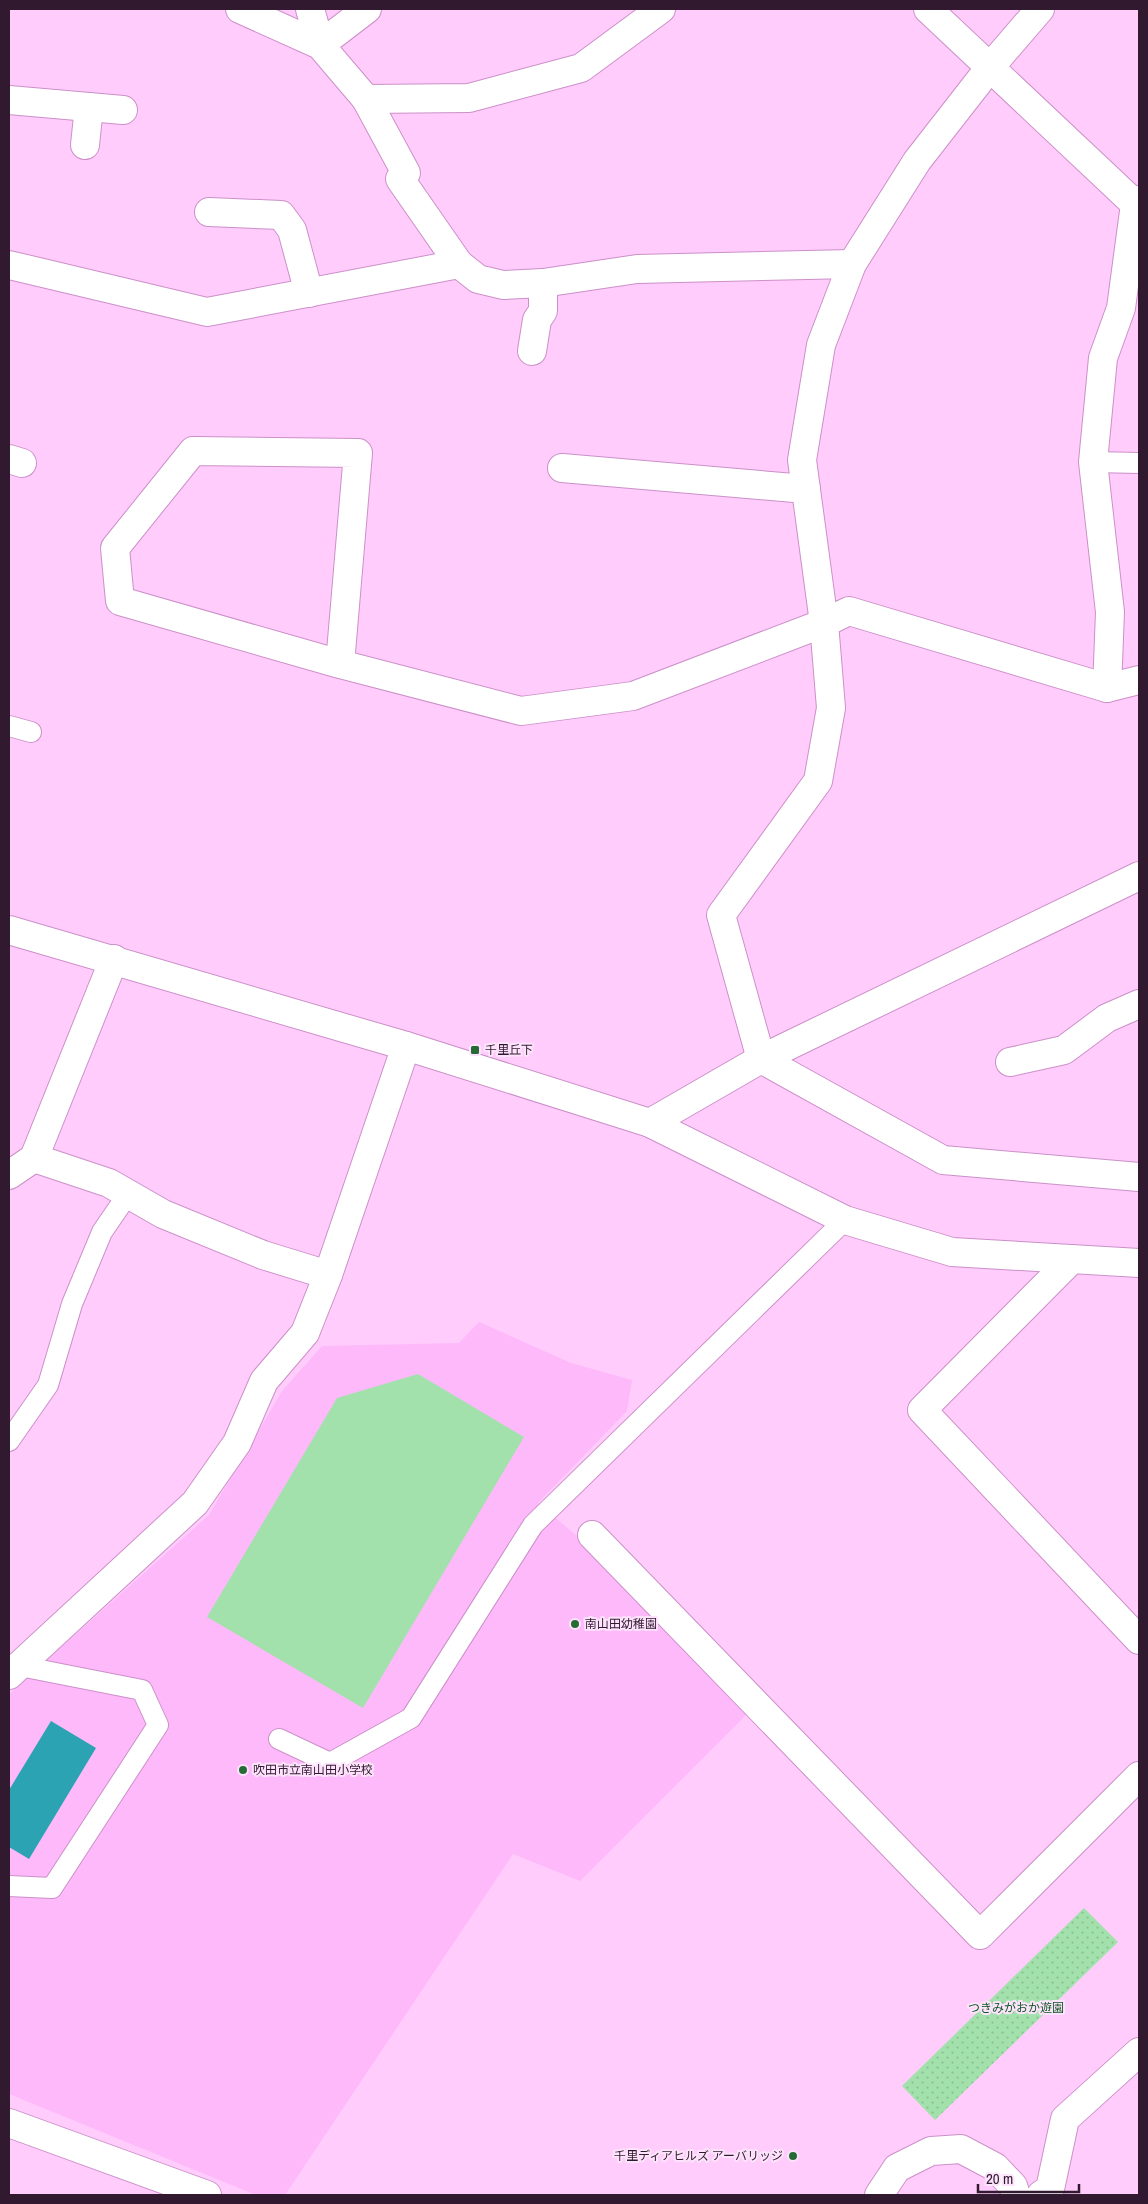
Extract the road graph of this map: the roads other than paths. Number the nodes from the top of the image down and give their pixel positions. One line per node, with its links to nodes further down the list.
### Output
1 (240, 9): 7 (street)
2 (310, 9): 7 (street)
3 (366, 9): 7 (street)
4 (661, 9): 10 (street)
5 (928, 9): 8 (street)
6 (1040, 9): 8 (street)
7 (320, 45): 10 (street)
8 (990, 66): 14 (street); 17 (street)
9 (9, 100): 11 (street)
10 (366, 100): 16 (street)
11 (89, 107): 12 (street); 13 (street)
12 (123, 110)
13 (85, 145)
14 (1137, 202): 21 (street)
15 (209, 212): 20 (street)
16 (459, 264): 19 (street); 20 (street)
17 (852, 264): 19 (street); 26 (street)
18 (9, 265): 20 (street)
19 (543, 282): 22 (street)
20 (309, 292)
21 (1130, 308): 23 (street)
22 (532, 351)
23 (1094, 462): 24 (lane); 30 (street)
24 (1139, 463)
25 (562, 468): 26 (street)
26 (806, 489): 27 (street)
27 (824, 623): 28 (street); 30 (street); 38 (street)
28 (340, 664): 28 (street)
29 (1139, 680): 30 (street)
30 (1106, 688)
31 (9, 726): 32 (lane)
32 (31, 732)
33 (1139, 876): 38 (street)
34 (12, 937): 35 (street)
35 (114, 959): 37 (street); 41 (street)
36 (1139, 1004): 39 (street)
37 (406, 1046): 40 (street); 48 (street)
38 (761, 1059): 40 (street); 43 (street)
39 (1010, 1062)
40 (650, 1123): 45 (street)
41 (34, 1158): 42 (street); 44 (street)
42 (9, 1175)
43 (1139, 1177)
44 (128, 1194): 48 (street); 49 (lane)
45 (845, 1220): 46 (street); 53 (lane)
46 (1072, 1259): 47 (street); 51 (street)
47 (1139, 1263)
48 (328, 1275): 52 (street)
49 (9, 1441)
50 (592, 1535): 54 (street)
51 (1139, 1640)
52 (15, 1670): 55 (lane)
53 (279, 1739)
54 (1139, 1776)
55 (9, 1886)
56 (1139, 2052): 61 (street)
57 (9, 2123): 58 (street)
58 (207, 2195)
59 (879, 2195): 60 (street)
60 (1016, 2195)
61 (1041, 2195)

